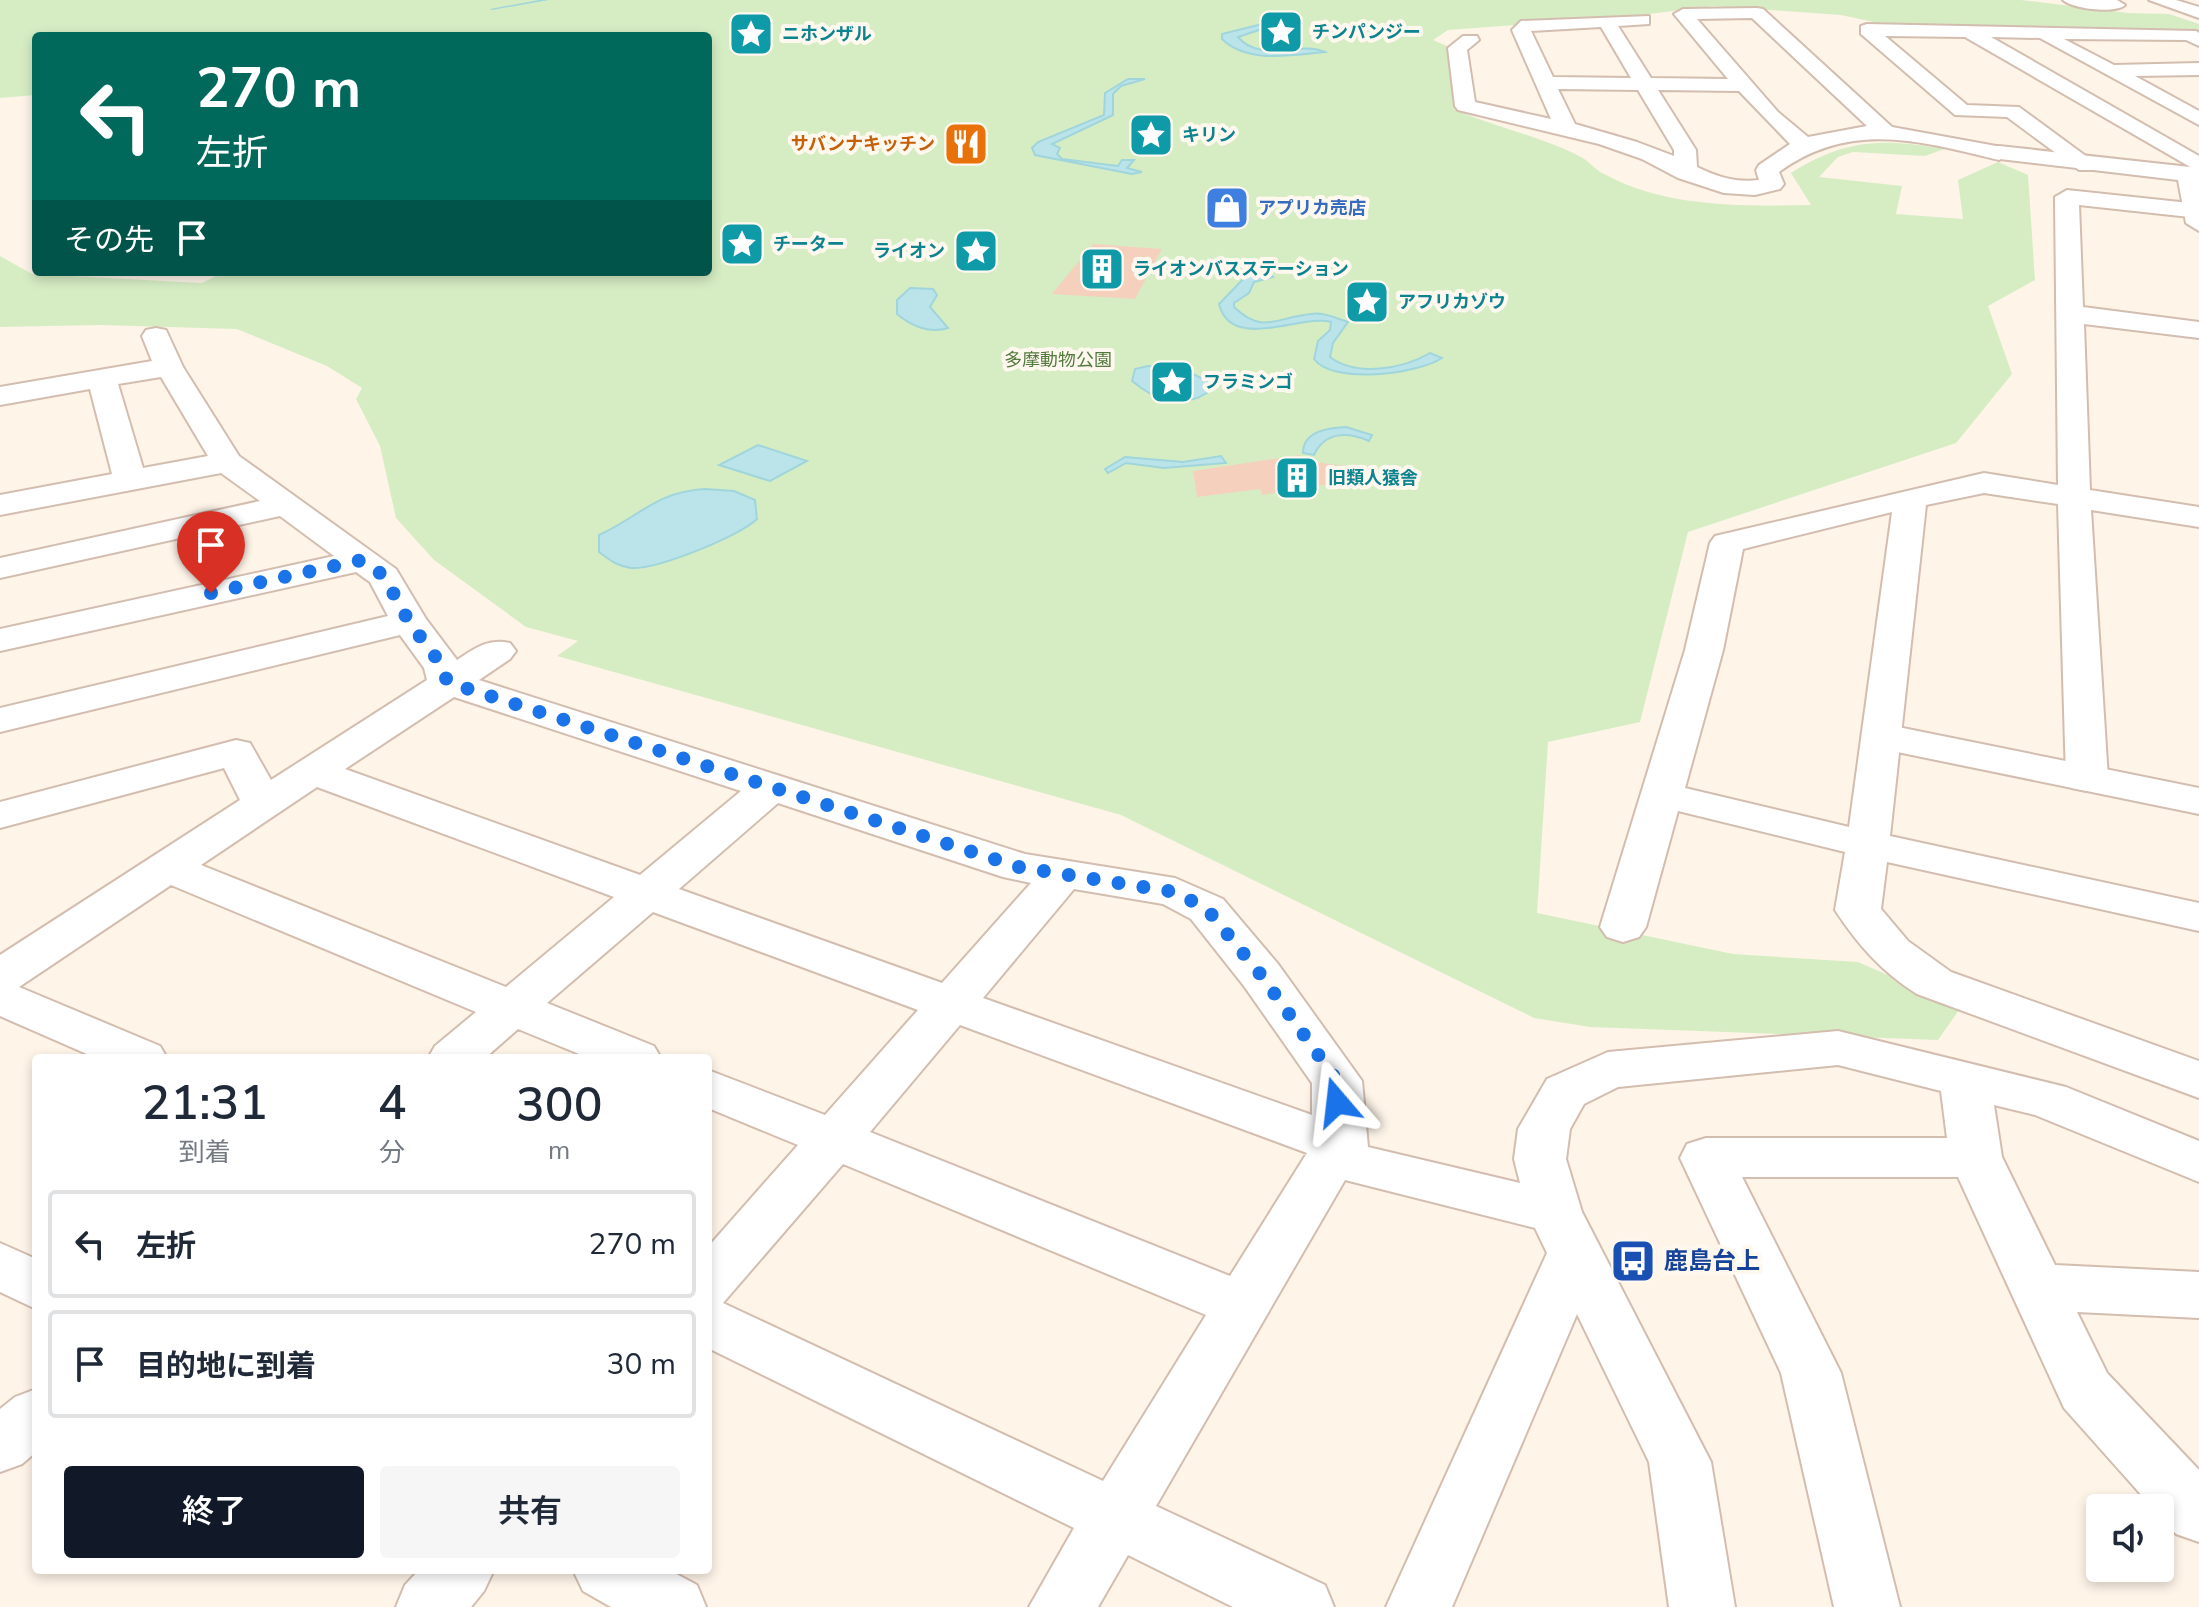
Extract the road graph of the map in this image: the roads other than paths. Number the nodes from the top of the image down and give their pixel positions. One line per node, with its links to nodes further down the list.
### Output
1 (2072, 0): 2 (street)
2 (2079, 0): 4 (street)
3 (2158, 0): 5 (street)
4 (2116, 5)
5 (2198, 8)
6 (1643, 20): 7 (street)
7 (1606, 21): 16 (street); 17 (street)
8 (1969, 33): 9 (street); 15 (street); 25 (street)
9 (2040, 34): 10 (street); 13 (street)
10 (2108, 34): 12 (street); 14 (street)
11 (1470, 40): 22 (street)
12 (2199, 40)
13 (2112, 71): 14 (street); 15 (street); 19 (street)
14 (2191, 71)
15 (2036, 72): 20 (street)
16 (1545, 83): 17 (street); 22 (street)
17 (1647, 84): 18 (street); 27 (street)
18 (1745, 85): 21 (street); 23 (street)
19 (2198, 118): 20 (street)
20 (2117, 120): 26 (street)
21 (1884, 130): 23 (street); 24 (street)
22 (1568, 132): 27 (street)
23 (1802, 143): 27 (street)
24 (1999, 153): 25 (street)
25 (2087, 165): 26 (street)
26 (2196, 171): 28 (street)
27 (1686, 173)
28 (2198, 215): 29 (street)
29 (2070, 314): 30 (street); 37 (street)
30 (2199, 330)
31 (156, 336): 32 (street)
32 (169, 367): 33 (street); 35 (street)
33 (102, 378): 34 (street); 36 (street)
34 (0, 396)
35 (227, 462): 36 (street); 40 (street)
36 (130, 480): 39 (street)
37 (2074, 497): 38 (street); 41 (street); 51 (street)
38 (1910, 498): 49 (street); 53 (street)
39 (0, 505)
40 (286, 505): 42 (street); 43 (street)
41 (2199, 517)
42 (362, 560): 44 (street); 45 (street)
43 (0, 568)
44 (409, 622): 47 (street); 48 (street)
45 (0, 640)
46 (497, 651): 47 (street)
47 (447, 682): 50 (street); 52 (street)
48 (0, 720)
49 (1883, 737): 51 (street); 57 (street)
50 (311, 771): 55 (street); 60 (street)
51 (2087, 779): 54 (street)
52 (769, 789): 59 (street); 60 (street)
53 (1663, 795): 57 (street); 62 (street)
54 (2199, 801)
55 (262, 802): 56 (street); 58 (street)
56 (0, 815)
57 (1865, 844): 61 (street); 71 (street)
58 (165, 867): 63 (street); 66 (street)
59 (1065, 872): 65 (street); 74 (street)
60 (645, 893): 65 (street); 66 (street)
61 (2199, 917)
62 (1623, 927)
63 (0, 977)
64 (0, 997): 67 (street)
65 (951, 1004): 73 (street); 74 (street)
66 (512, 1007): 68 (street); 69 (street)
67 (133, 1054)
68 (458, 1054)
69 (626, 1054)
70 (1964, 1077): 75 (street); 76 (street); 77 (street)
71 (2199, 1080)
72 (712, 1090): 73 (street)
73 (834, 1139): 79 (street); 83 (street)
74 (1339, 1145): 77 (street); 83 (street)
75 (1976, 1157): 81 (street); 97 (street)
76 (2199, 1162)
77 (1565, 1232): 95 (street); 96 (street)
78 (0, 1265): 80 (street)
79 (712, 1280)
80 (32, 1284)
81 (2036, 1287): 82 (street); 87 (street)
82 (2199, 1295)
83 (1242, 1305): 88 (street)
84 (712, 1323): 88 (street)
85 (32, 1418): 86 (street)
86 (0, 1445)
87 (2195, 1506)
88 (1116, 1516): 93 (street); 94 (street)
89 (458, 1574): 91 (street)
90 (613, 1574): 92 (street)
91 (429, 1607)
92 (673, 1607)
93 (1062, 1607)
94 (1301, 1607)
95 (1419, 1607)
96 (1702, 1607)
97 (1867, 1607)

